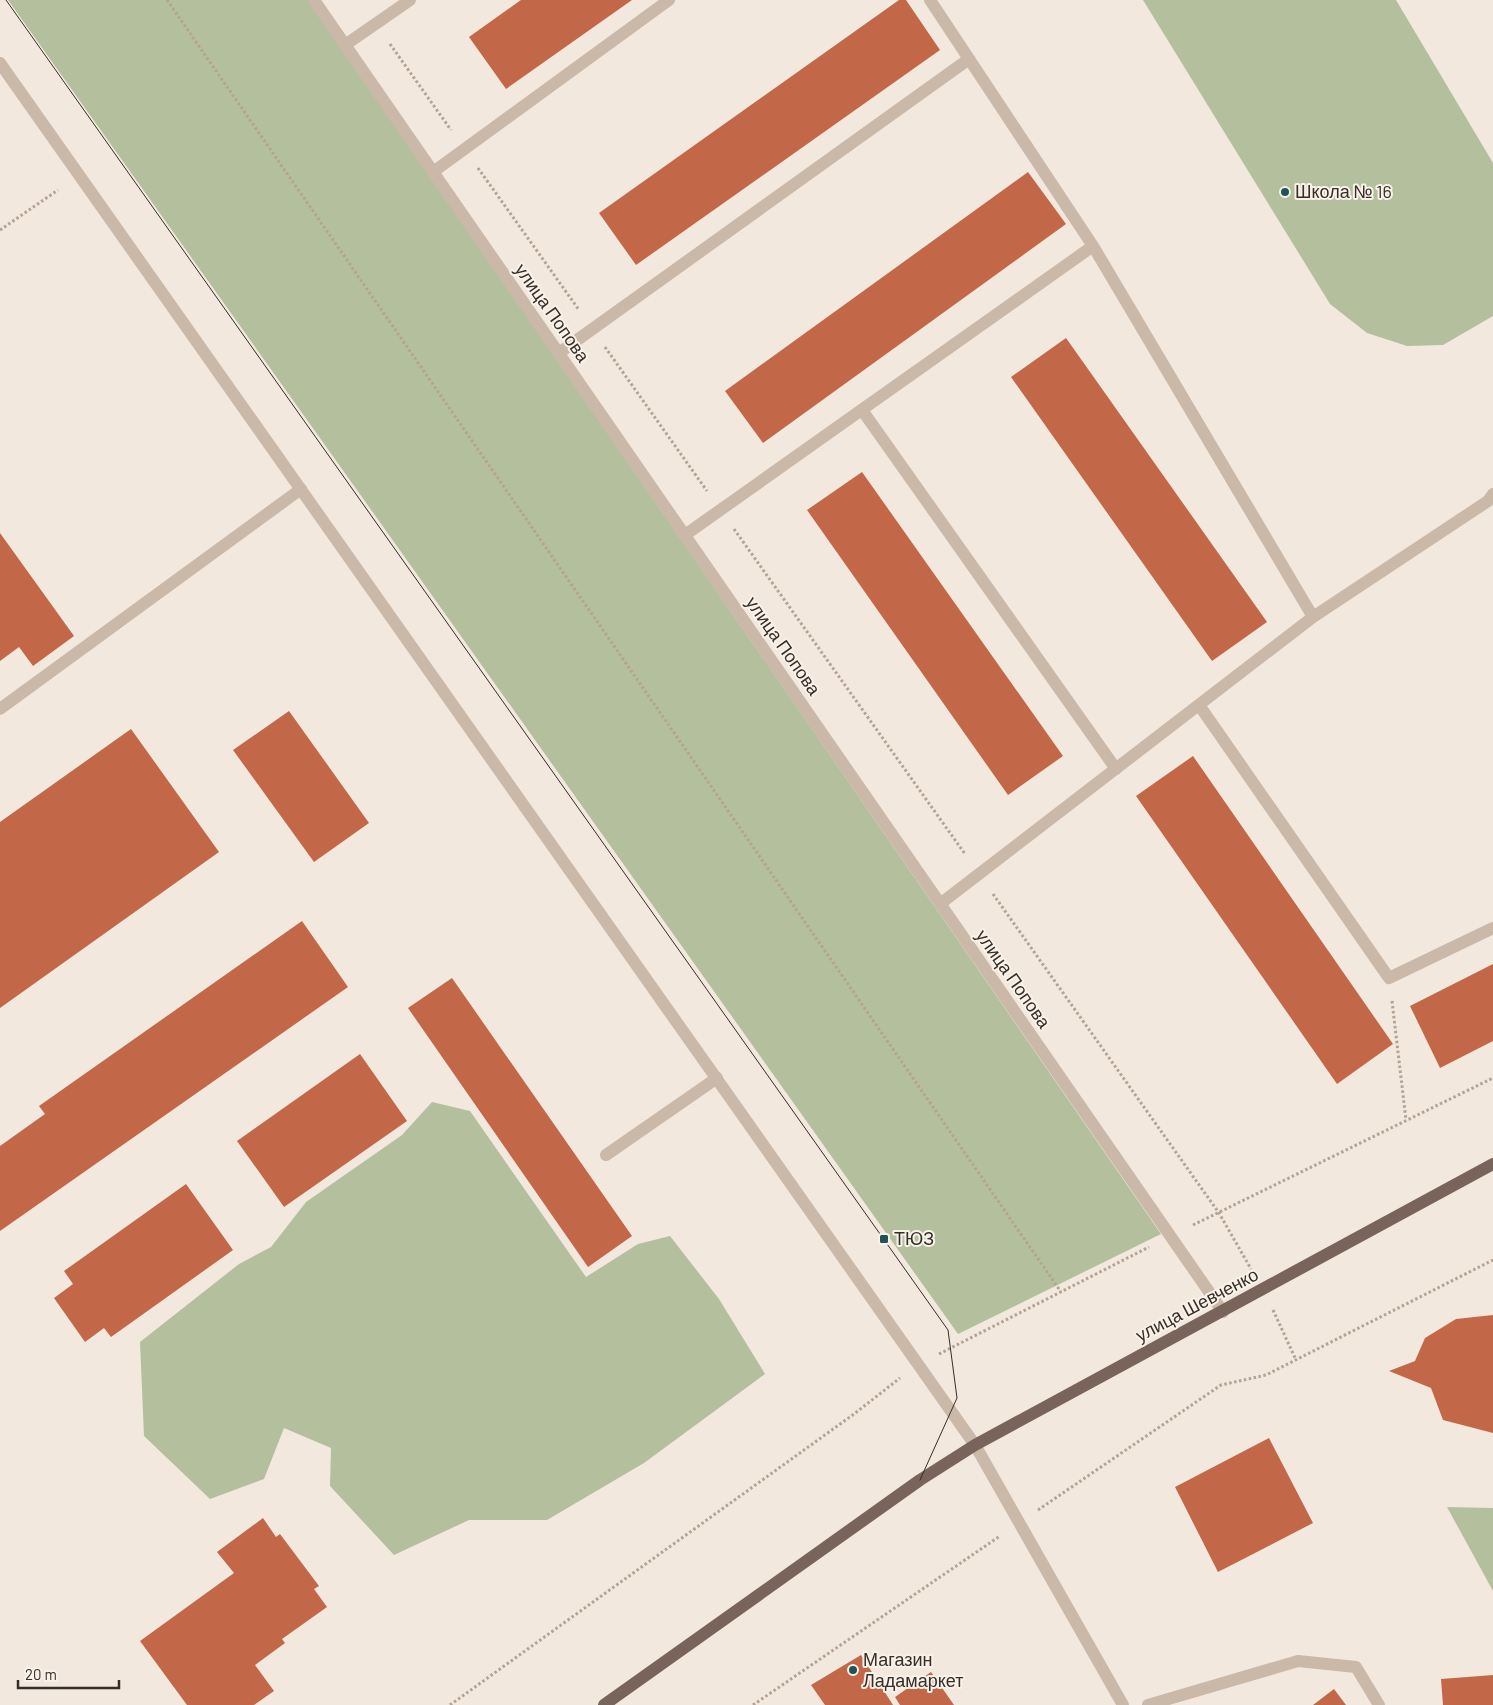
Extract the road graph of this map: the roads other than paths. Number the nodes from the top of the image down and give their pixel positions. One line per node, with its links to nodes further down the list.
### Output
1 (314, 0): 5 (street, улица Попова)
2 (410, 0): 5 (street)
3 (669, 0): 8 (street)
4 (930, 0): 6 (street)
5 (345, 45): 8 (street, улица Попова)
6 (969, 59): 9 (street); 10 (street)
7 (0, 63): 12 (street)
8 (433, 172): 10 (street, улица Попова)
9 (1093, 246): 11 (street); 15 (street)
10 (559, 353): 14 (street, улица Попова)
11 (862, 410): 14 (street); 18 (street)
12 (301, 490): 17 (street); 21 (street)
13 (1491, 502): 15 (street)
14 (685, 535): 19 (street, улица Попова)
15 (1314, 617): 16 (street)
16 (1199, 705): 18 (street); 20 (street)
17 (0, 709)
18 (1116, 769): 19 (street)
19 (940, 904): 24 (street, улица Попова)
20 (1493, 928)
21 (717, 1078): 22 (street); 25 (street)
22 (606, 1155)
23 (1493, 1164): 24 (main road, улица Шевченко)
24 (1222, 1312): 25 (main road, улица Шевченко)
25 (975, 1445): 26 (main road, улица Шевченко); 27 (street)
26 (604, 1705)
27 (1123, 1705)
28 (1148, 1705): 29 (street)
29 (1379, 1705)

